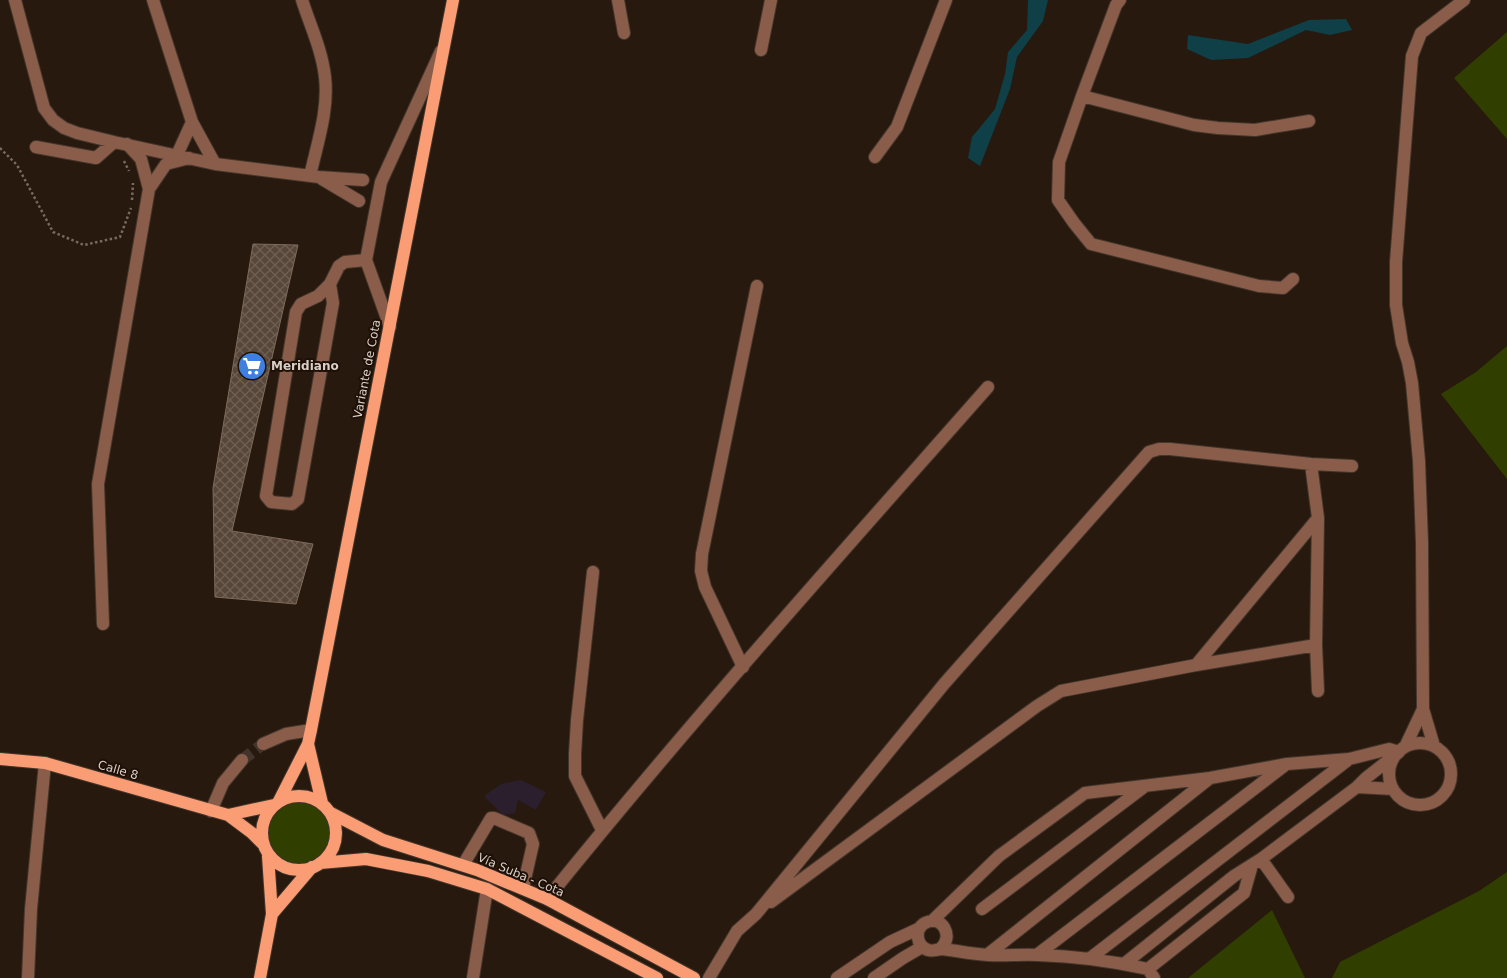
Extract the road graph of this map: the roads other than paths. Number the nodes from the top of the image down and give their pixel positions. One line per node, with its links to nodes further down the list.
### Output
1 (15, 0): 16 (street)
2 (153, 0): 14 (street)
3 (302, 0): 22 (street)
4 (452, 0): 11 (main road, Variante de Cota)
5 (618, 0): 10 (street)
6 (771, 0): 12 (street)
7 (946, 0): 20 (street)
8 (1120, 0): 13 (street)
9 (1464, 0): 41 (street)
10 (624, 33)
11 (446, 40): 23 (street); 30 (main road, Variante de Cota)
12 (761, 50)
13 (1082, 96): 15 (street); 27 (street)
14 (192, 122): 19 (street); 21 (street)
15 (1309, 122)
16 (114, 142): 17 (street); 18 (street)
17 (127, 144): 19 (street); 24 (street)
18 (36, 148)
19 (183, 157): 21 (street); 24 (street)
20 (875, 158)
21 (215, 164): 22 (street)
22 (314, 177): 23 (street); 25 (street)
23 (372, 181): 25 (street)
24 (150, 189): 36 (street)
25 (368, 206): 26 (street)
26 (366, 260): 28 (street); 30 (street)
27 (1293, 279)
28 (330, 284): 28 (street)
29 (757, 286): 39 (street)
30 (390, 327): 42 (main road, Variante de Cota)
31 (988, 387): 39 (street)
32 (1311, 464): 33 (street); 34 (street); 72 (street)
33 (1352, 466)
34 (1318, 518): 37 (street); 38 (street)
35 (594, 572): 61 (street)
36 (103, 624)
37 (1316, 645): 38 (street); 40 (street)
38 (1196, 665): 72 (street)
39 (742, 667): 61 (street)
40 (1318, 691)
41 (1423, 709): 45 (street); 46 (street)
42 (311, 730): 43 (street); 44 (main road, Variante de Cota)
43 (263, 744)
44 (308, 744): 56 (main road, Variante de Cota); 57 (main road, Variante de Cota)
45 (1434, 746): 46 (street); 55 (street)
46 (1402, 749): 48 (street); 53 (street); 55 (street)
47 (0, 758): 50 (main road, Calle 8)
48 (1352, 758): 51 (street); 53 (street); 79 (street)
49 (242, 760): 58 (street)
50 (45, 764): 58 (main road, Calle 8); 82 (street)
51 (1287, 764): 52 (street); 77 (street)
52 (1210, 778): 54 (street); 78 (street)
53 (1362, 782): 55 (street); 63 (street)
54 (1144, 787): 70 (street); 73 (street)
55 (1392, 789)
56 (276, 803): 57 (main road); 60 (main road); 62 (main road)
57 (322, 803): 59 (main road)
58 (211, 811): 60 (main road, Calle 8)
59 (331, 813): 64 (main road); 65 (main road, Vía Suba - Cota)
60 (228, 816): 62 (main road)
61 (602, 830): 69 (street)
62 (265, 850): 64 (main road); 71 (main road)
63 (1256, 862): 68 (street); 80 (street); 81 (street)
64 (316, 865): 67 (main road); 71 (main road)
65 (463, 865): 66 (main road, Vía Suba - Cota); 66 (street)
66 (523, 888): 69 (main road, Vía Suba - Cota)
67 (487, 889): 84 (street); 85 (main road)
68 (1288, 897)
69 (547, 899): 86 (main road, Vía Suba - Cota)
70 (982, 909)
71 (272, 914): 83 (main road)
72 (756, 914): 87 (street)
73 (932, 921): 74 (street); 76 (street)
74 (920, 928): 75 (street); 88 (street)
75 (922, 947): 76 (street); 89 (street)
76 (940, 949): 78 (street)
77 (1038, 954): 78 (street); 79 (street)
78 (987, 955)
79 (1089, 959): 80 (street)
80 (1124, 964): 81 (street)
81 (1151, 974)
82 (28, 978)
83 (260, 978)
84 (473, 978)
85 (658, 978)
86 (694, 978)
87 (709, 978)
88 (838, 978)
89 (874, 978)

